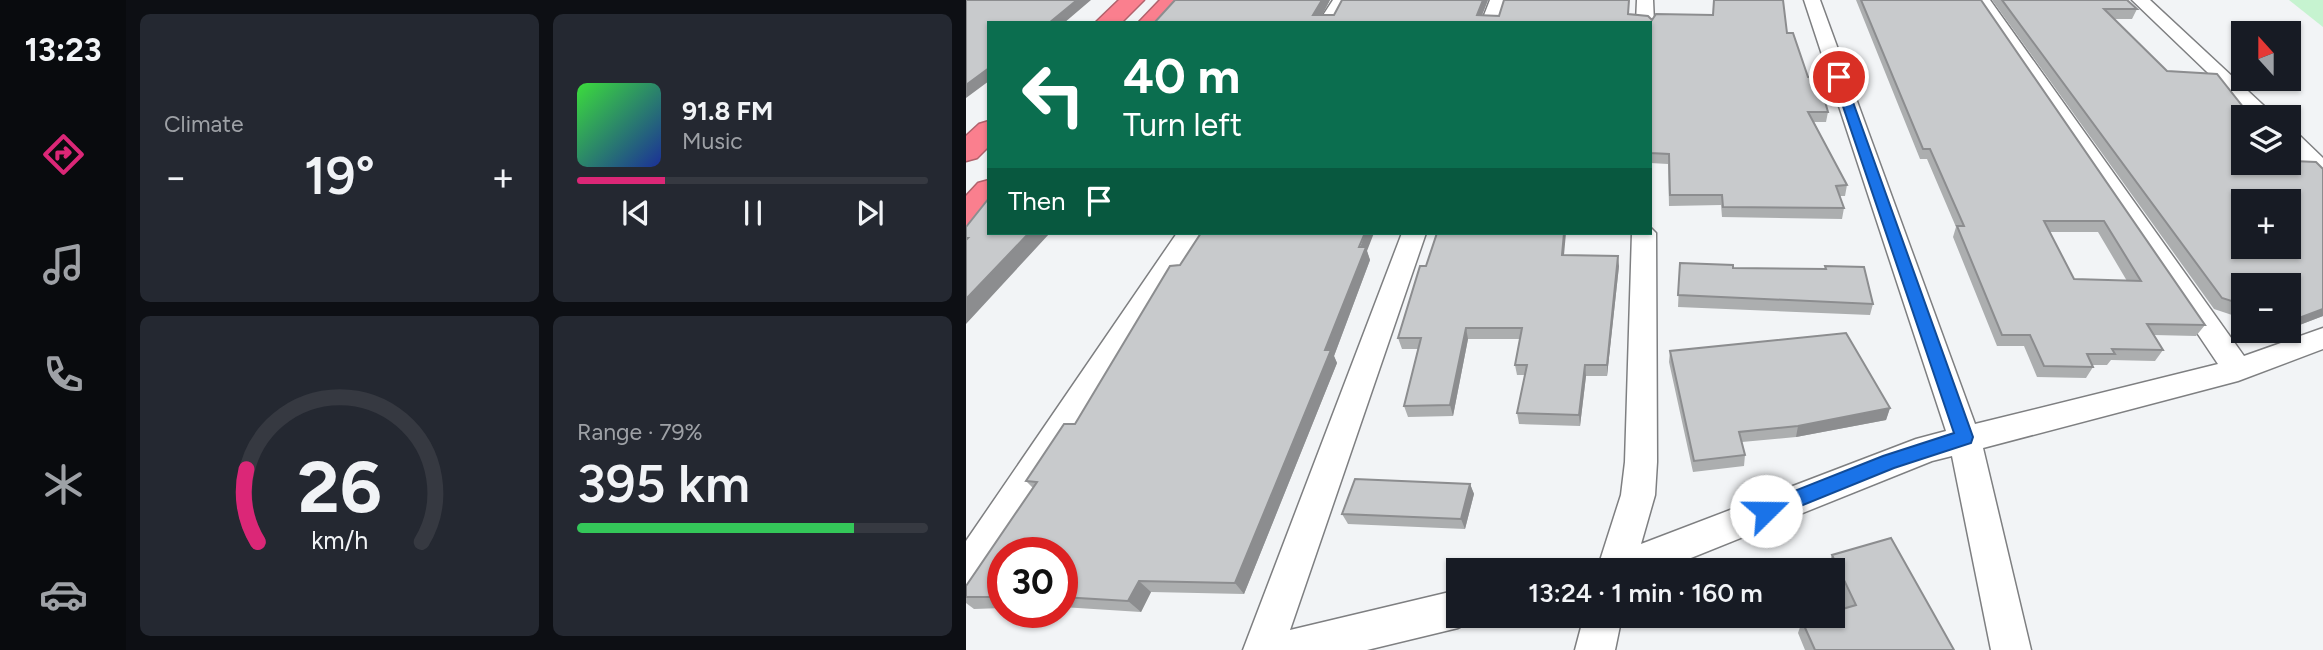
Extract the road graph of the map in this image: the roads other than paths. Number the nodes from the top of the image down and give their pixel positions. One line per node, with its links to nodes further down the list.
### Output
1 (1133, 0): 9 (highway)
2 (1173, 0): 10 (highway)
3 (1341, 0): 11 (street)
4 (1498, 0): 12 (street)
5 (1645, 0): 13 (street)
6 (1812, 0): 26 (street)
7 (1982, 0): 25 (street)
8 (2140, 0): 14 (street)
9 (1109, 21)
10 (1152, 21)
11 (1327, 21)
12 (1491, 21)
13 (1645, 21)
14 (2253, 105)
15 (987, 132): 17 (highway)
16 (2301, 149): 18 (street)
17 (966, 152)
18 (2323, 170)
19 (987, 192): 20 (highway)
20 (966, 217)
21 (1188, 235): 29 (street)
22 (1413, 235): 32 (street)
23 (1644, 235): 27 (street)
24 (2323, 338): 25 (street)
25 (2238, 370): 26 (street)
26 (1964, 437): 28 (street); 35 (street)
27 (1620, 558)
28 (1647, 558)
29 (966, 572)
30 (1446, 613): 33 (street)
31 (1600, 628): 34 (street)
32 (1263, 650)
33 (1287, 650)
34 (1595, 650)
35 (2011, 650)

